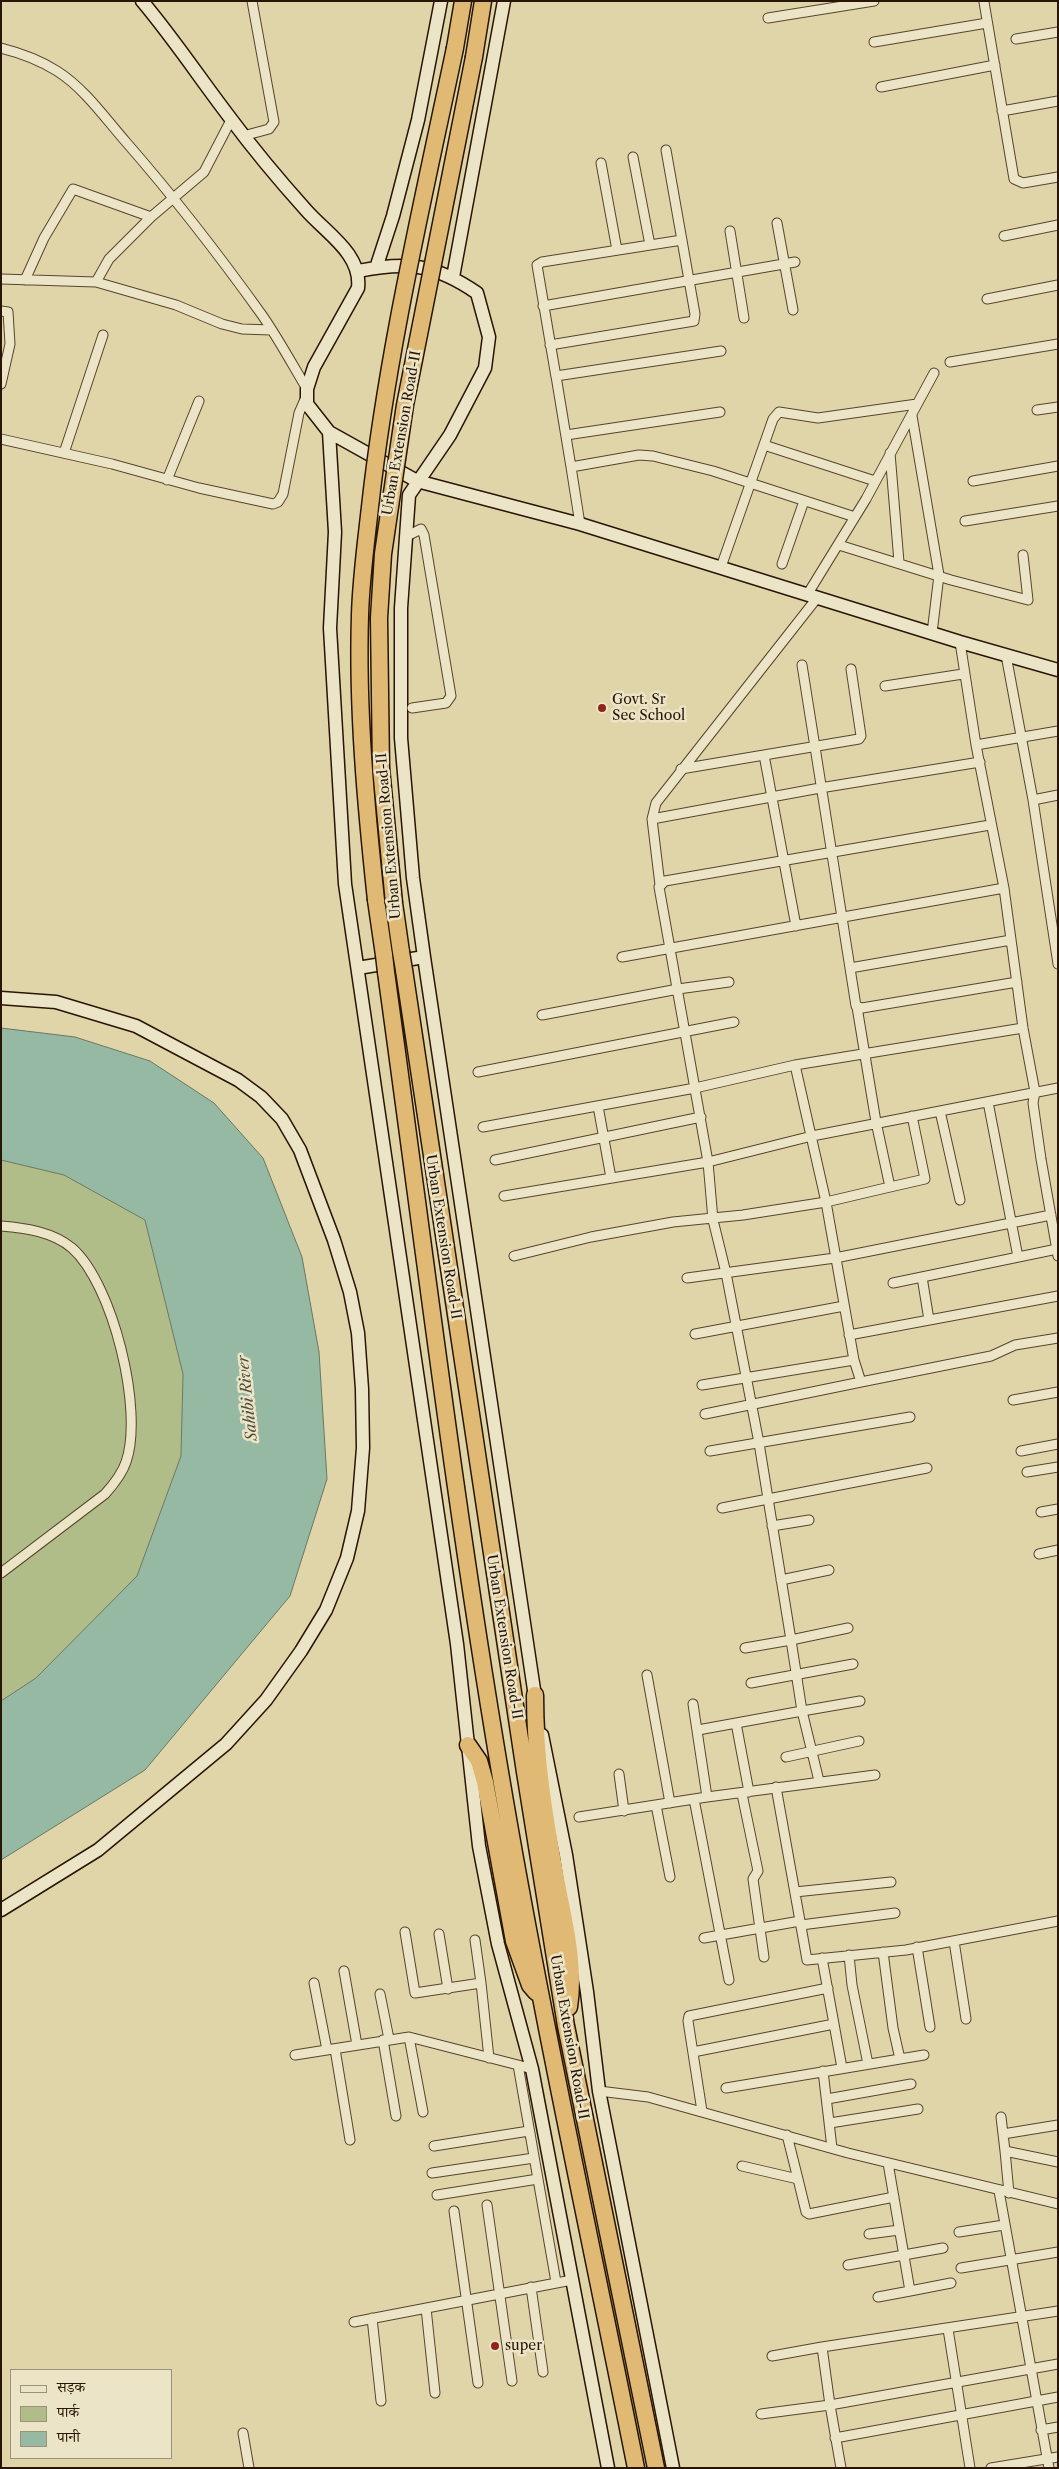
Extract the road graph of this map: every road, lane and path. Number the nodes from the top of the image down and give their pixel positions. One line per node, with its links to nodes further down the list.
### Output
1 (142, 1): 19 (street)
2 (252, 1): 20 (street)
3 (441, 1): 36 (street)
4 (463, 1): 259 (highway, Urban Extension Road-II, bridge)
5 (483, 1): 262 (highway, Urban Extension Road-II, bridge)
6 (504, 1): 39 (street)
7 (874, 1): 9 (street)
8 (984, 2): 10 (street)
9 (768, 18)
10 (987, 23): 13 (street); 15 (street)
11 (1058, 32): 12 (street)
12 (1016, 39)
13 (874, 42)
14 (1, 48): 25 (street)
15 (994, 65): 16 (street); 18 (street)
16 (881, 87)
17 (1058, 101): 18 (street)
18 (1002, 111): 24 (street)
19 (231, 120): 20 (street); 25 (street)
20 (244, 136): 37 (street)
21 (666, 150): 31 (street)
22 (633, 156): 32 (street)
23 (601, 163): 33 (street)
24 (1058, 177)
25 (174, 198): 26 (street); 50 (street)
26 (151, 217): 41 (street); 43 (street)
27 (777, 223): 35 (street)
28 (1058, 225): 30 (street)
29 (730, 231): 38 (street)
30 (1004, 236)
31 (682, 240): 32 (street); 42 (street)
32 (650, 245): 33 (street)
33 (617, 250): 46 (street)
34 (795, 262): 35 (street)
35 (784, 264): 38 (street); 47 (street)
36 (376, 268): 37 (street); 39 (street)
37 (358, 271): 59 (street)
38 (736, 272): 42 (street); 49 (street)
39 (453, 277): 76 (street)
40 (1, 279): 41 (street)
41 (25, 280): 43 (street)
42 (689, 280): 46 (street); 53 (street)
43 (96, 282): 50 (street)
44 (1058, 285): 45 (street)
45 (987, 299)
46 (543, 306): 53 (street)
47 (793, 310)
48 (1, 311): 58 (street)
49 (744, 318)
50 (272, 330): 59 (street)
51 (103, 335): 71 (street)
52 (1058, 344): 55 (street)
53 (550, 345): 57 (street)
54 (721, 352): 57 (street)
55 (950, 362)
56 (934, 373): 61 (street)
57 (556, 377): 67 (street)
58 (1, 384)
59 (306, 393): 66 (street); 74 (street)
60 (199, 401): 74 (street)
61 (917, 404): 65 (street); 69 (street)
62 (1058, 406): 63 (street)
63 (1037, 410)
64 (720, 412): 67 (street)
65 (912, 416): 70 (street); 90 (street)
66 (328, 432): 76 (street); 126 (street)
67 (566, 435): 73 (street)
68 (1, 439): 71 (street)
69 (764, 445): 77 (street); 78 (street)
70 (890, 452): 77 (street); 87 (street)
71 (64, 453): 74 (street)
72 (1058, 466): 75 (street)
73 (571, 467): 78 (street); 83 (street)
74 (167, 480)
75 (973, 480)
76 (417, 481): 83 (street); 84 (street)
77 (875, 481): 81 (street)
78 (749, 484): 79 (street); 89 (street)
79 (804, 501): 81 (street); 88 (street)
80 (1058, 506): 82 (street)
81 (855, 517): 85 (street)
82 (965, 520)
83 (580, 524): 89 (street)
84 (407, 536): 100 (street); 123 (street)
85 (839, 545): 87 (street); 91 (street)
86 (1023, 555): 90 (street)
87 (899, 562): 90 (street)
88 (782, 564)
89 (721, 566): 91 (street)
90 (940, 575): 92 (street)
91 (812, 596): 92 (street); 107 (street)
92 (932, 633): 93 (street)
93 (960, 642): 94 (street); 98 (street)
94 (1006, 655): 97 (street); 102 (street)
95 (802, 665): 104 (street)
96 (851, 669): 104 (street)
97 (1058, 670)
98 (963, 674): 99 (street); 103 (street)
99 (885, 686)
100 (412, 708)
101 (1058, 731): 102 (street)
102 (1021, 738): 103 (street); 111 (street)
103 (976, 745): 106 (street)
104 (815, 746): 105 (street); 108 (street)
105 (764, 755): 107 (street); 110 (street)
106 (980, 762): 108 (street); 113 (street)
107 (681, 769): 112 (street)
108 (820, 788): 110 (street); 114 (street)
109 (1058, 795): 111 (street)
110 (772, 797): 112 (street); 115 (street)
111 (1033, 800): 122 (street)
112 (652, 819): 116 (street)
113 (990, 824): 114 (street); 117 (street)
114 (832, 854): 115 (street); 118 (street)
115 (784, 862): 116 (street); 119 (street)
116 (660, 885): 121 (street)
117 (1004, 888): 118 (street); 120 (street)
118 (842, 918): 119 (street); 127 (street)
119 (796, 926): 121 (street)
120 (1011, 940): 127 (street); 129 (street)
121 (671, 947): 124 (street); 130 (street)
122 (1056, 947): 125 (street)
123 (424, 957): 126 (street); 212 (street)
124 (622, 957)
125 (1058, 964)
126 (358, 968): 219 (street)
127 (850, 968): 132 (street)
128 (729, 982): 130 (street)
129 (1017, 982): 132 (street); 135 (street)
130 (678, 989): 133 (street); 136 (street)
131 (1, 998): 236 (street)
132 (857, 1007): 137 (street)
133 (542, 1015)
134 (734, 1022): 136 (street)
135 (1023, 1028): 137 (street); 142 (street)
136 (686, 1033): 139 (street); 140 (street)
137 (865, 1055): 138 (street); 148 (street)
138 (795, 1065): 140 (street); 150 (street)
139 (478, 1072)
140 (695, 1088): 144 (street); 147 (street)
141 (1058, 1088): 142 (street)
142 (1035, 1092): 143 (street); 159 (street)
143 (988, 1102): 145 (street); 161 (street)
144 (598, 1106): 149 (street); 151 (street)
145 (940, 1111): 146 (street); 157 (street)
146 (912, 1116): 148 (street); 155 (street)
147 (701, 1117): 151 (street); 153 (street)
148 (876, 1122): 150 (street); 155 (street)
149 (483, 1127)
150 (812, 1136): 153 (street); 158 (street)
151 (603, 1138): 152 (street); 154 (street)
152 (495, 1160)
153 (708, 1162): 154 (street); 160 (street)
154 (611, 1178): 156 (street)
155 (890, 1187): 158 (street)
156 (504, 1196)
157 (960, 1200)
158 (826, 1202): 160 (street); 166 (street)
159 (1051, 1215): 161 (street); 163 (street)
160 (713, 1220): 164 (street); 167 (street)
161 (1012, 1223): 165 (street); 166 (street)
162 (1, 1226): 203 (street)
163 (1057, 1253): 165 (street)
164 (514, 1256)
165 (1018, 1257): 168 (street)
166 (836, 1258): 167 (street); 172 (street)
167 (726, 1272): 169 (street); 174 (street)
168 (922, 1277): 170 (street); 173 (street)
169 (686, 1278)
170 (893, 1283)
171 (1058, 1296): 173 (street)
172 (844, 1306): 174 (street); 176 (street)
173 (929, 1320): 176 (street)
174 (735, 1326): 175 (street); 179 (street)
175 (695, 1334)
176 (849, 1335): 178 (street)
177 (1058, 1338): 180 (street)
178 (854, 1360): 179 (street); 180 (street)
179 (745, 1378): 181 (street); 184 (street)
180 (861, 1382): 184 (street)
181 (702, 1385)
182 (1058, 1392): 183 (street)
183 (1013, 1400)
184 (751, 1404): 185 (street); 187 (street)
185 (705, 1414)
186 (910, 1417): 187 (street)
187 (759, 1443): 189 (street); 194 (street)
188 (1058, 1444): 190 (street)
189 (710, 1451)
190 (1021, 1451)
191 (1058, 1466): 193 (street)
192 (928, 1468): 194 (street)
193 (1027, 1472)
194 (768, 1499): 195 (street); 199 (street)
195 (722, 1508)
196 (1058, 1509): 197 (street)
197 (1041, 1512)
198 (809, 1520): 199 (street)
199 (772, 1526): 204 (street)
200 (1058, 1550): 201 (street)
201 (1040, 1554)
202 (829, 1570): 204 (street)
203 (1, 1573)
204 (781, 1580): 206 (street)
205 (848, 1628): 206 (street)
206 (790, 1640): 207 (street); 210 (street)
207 (745, 1648)
208 (853, 1664): 210 (street)
209 (647, 1675): 229 (street)
210 (796, 1675): 211 (street); 215 (street)
211 (751, 1683)
212 (535, 1695): 262 (highway); 280 (street)
213 (860, 1700): 215 (street)
214 (693, 1704): 217 (street)
215 (802, 1711): 216 (street); 220 (street)
216 (736, 1723): 217 (street); 226 (street)
217 (698, 1730): 227 (street)
218 (859, 1741): 220 (street)
219 (468, 1745): 259 (highway); 276 (street)
220 (812, 1753): 221 (street); 224 (street)
221 (786, 1757)
222 (619, 1774): 231 (street)
223 (875, 1775): 224 (street)
224 (819, 1781): 225 (street)
225 (776, 1787): 226 (street); 235 (street)
226 (746, 1793): 227 (street); 240 (street)
227 (707, 1797): 228 (street)
228 (694, 1799): 229 (street); 243 (street)
229 (670, 1803): 230 (street)
230 (656, 1805): 231 (street); 233 (street)
231 (624, 1811): 232 (street)
232 (580, 1818)
233 (670, 1877)
234 (891, 1882): 235 (street)
235 (794, 1892): 239 (street)
236 (1, 1910)
237 (895, 1913): 239 (street)
238 (1058, 1921): 246 (street)
239 (801, 1923): 240 (street); 251 (street)
240 (759, 1928): 243 (street); 250 (street)
241 (405, 1932): 257 (street)
242 (439, 1934): 257 (street)
243 (721, 1935): 244 (street); 253 (street)
244 (704, 1938)
245 (475, 1940): 255 (street)
246 (954, 1940): 247 (street); 260 (street)
247 (917, 1948): 248 (street); 263 (street)
248 (883, 1952): 249 (street); 272 (street)
249 (849, 1955): 251 (street); 273 (street)
250 (764, 1957)
251 (822, 1958): 256 (street)
252 (344, 1972): 266 (street)
253 (729, 1980)
254 (314, 1983): 267 (street)
255 (481, 1983): 257 (street); 271 (street)
256 (828, 1988): 261 (street); 268 (street)
257 (448, 1989)
258 (380, 1994): 265 (street)
259 (541, 1997): 357 (highway, Urban Extension Road-II)
260 (966, 2019)
261 (834, 2024): 268 (street); 275 (street)
262 (566, 2026): 358 (highway, Urban Extension Road-II)
263 (930, 2027)
264 (409, 2038): 265 (street); 271 (street); 284 (street)
265 (386, 2040): 266 (street); 285 (street)
266 (357, 2045): 267 (street)
267 (331, 2049): 269 (street); 292 (street)
268 (693, 2052): 283 (street)
269 (295, 2055)
270 (924, 2055): 272 (street)
271 (488, 2058): 274 (street)
272 (900, 2059): 273 (street)
273 (868, 2064): 275 (street)
274 (518, 2065): 276 (street); 289 (street)
275 (842, 2068): 277 (street)
276 (532, 2069): 320 (street)
277 (824, 2071): 279 (street); 281 (street)
278 (911, 2084): 281 (street)
279 (726, 2088)
280 (599, 2090): 283 (street); 359 (street)
281 (827, 2099): 287 (street)
282 (918, 2108): 287 (street)
283 (702, 2111): 291 (street)
284 (423, 2112)
285 (396, 2116)
286 (1001, 2117): 290 (street)
287 (830, 2123): 294 (street)
288 (1058, 2125): 290 (street)
289 (529, 2131): 293 (street); 296 (street)
290 (1003, 2134): 295 (street)
291 (787, 2135): 294 (street); 302 (street)
292 (350, 2140)
293 (434, 2146)
294 (832, 2148): 298 (street)
295 (1005, 2151): 297 (street); 304 (street)
296 (534, 2158): 300 (street); 301 (street)
297 (1058, 2162)
298 (888, 2163): 303 (street); 306 (street)
299 (742, 2166): 302 (street)
300 (432, 2173)
301 (538, 2179): 305 (street); 321 (street)
302 (798, 2179): 306 (street)
303 (998, 2191): 304 (street); 310 (street)
304 (1009, 2193): 307 (street)
305 (437, 2195)
306 (894, 2197): 311 (street)
307 (1058, 2204)
308 (487, 2205): 325 (street)
309 (454, 2211): 327 (street)
310 (1004, 2225): 312 (street); 317 (street)
311 (899, 2230): 313 (street); 316 (street)
312 (959, 2232)
313 (869, 2234)
314 (942, 2248): 316 (street)
315 (1058, 2252): 317 (street)
316 (904, 2255): 318 (street); 324 (street)
317 (1010, 2260): 319 (street); 331 (street)
318 (848, 2265)
319 (961, 2268)
320 (572, 2280): 321 (street); 356 (street)
321 (556, 2282): 323 (street)
322 (952, 2284): 324 (street)
323 (531, 2287): 325 (street); 338 (street)
324 (910, 2292): 326 (street)
325 (500, 2293): 327 (street); 339 (street)
326 (878, 2297)
327 (465, 2300): 328 (street); 341 (street)
328 (426, 2308): 330 (street); 342 (street)
329 (1058, 2311): 331 (street)
330 (372, 2318): 332 (street); 345 (street)
331 (1021, 2318): 333 (street); 337 (street)
332 (354, 2322)
333 (948, 2329): 334 (street); 340 (street)
334 (822, 2347): 335 (street); 346 (street)
335 (772, 2356)
336 (1058, 2364): 337 (street)
337 (1029, 2368): 340 (street); 344 (street)
338 (543, 2372)
339 (512, 2381)
340 (958, 2382): 346 (street); 348 (street)
341 (478, 2383)
342 (435, 2394)
343 (1058, 2397): 344 (street)
344 (1036, 2400): 348 (street); 350 (street)
345 (381, 2401)
346 (830, 2405): 347 (street); 352 (street)
347 (761, 2414)
348 (962, 2414): 352 (street); 361 (street)
349 (1058, 2427): 350 (street)
350 (1041, 2430): 354 (street)
351 (243, 2433): 355 (street)
352 (835, 2438): 360 (street)
353 (1058, 2457): 354 (street)
354 (1048, 2464): 362 (street)
355 (249, 2468)
356 (608, 2468)
357 (636, 2468)
358 (656, 2468)
359 (673, 2468)
360 (841, 2468)
361 (970, 2468)
362 (991, 2468)

